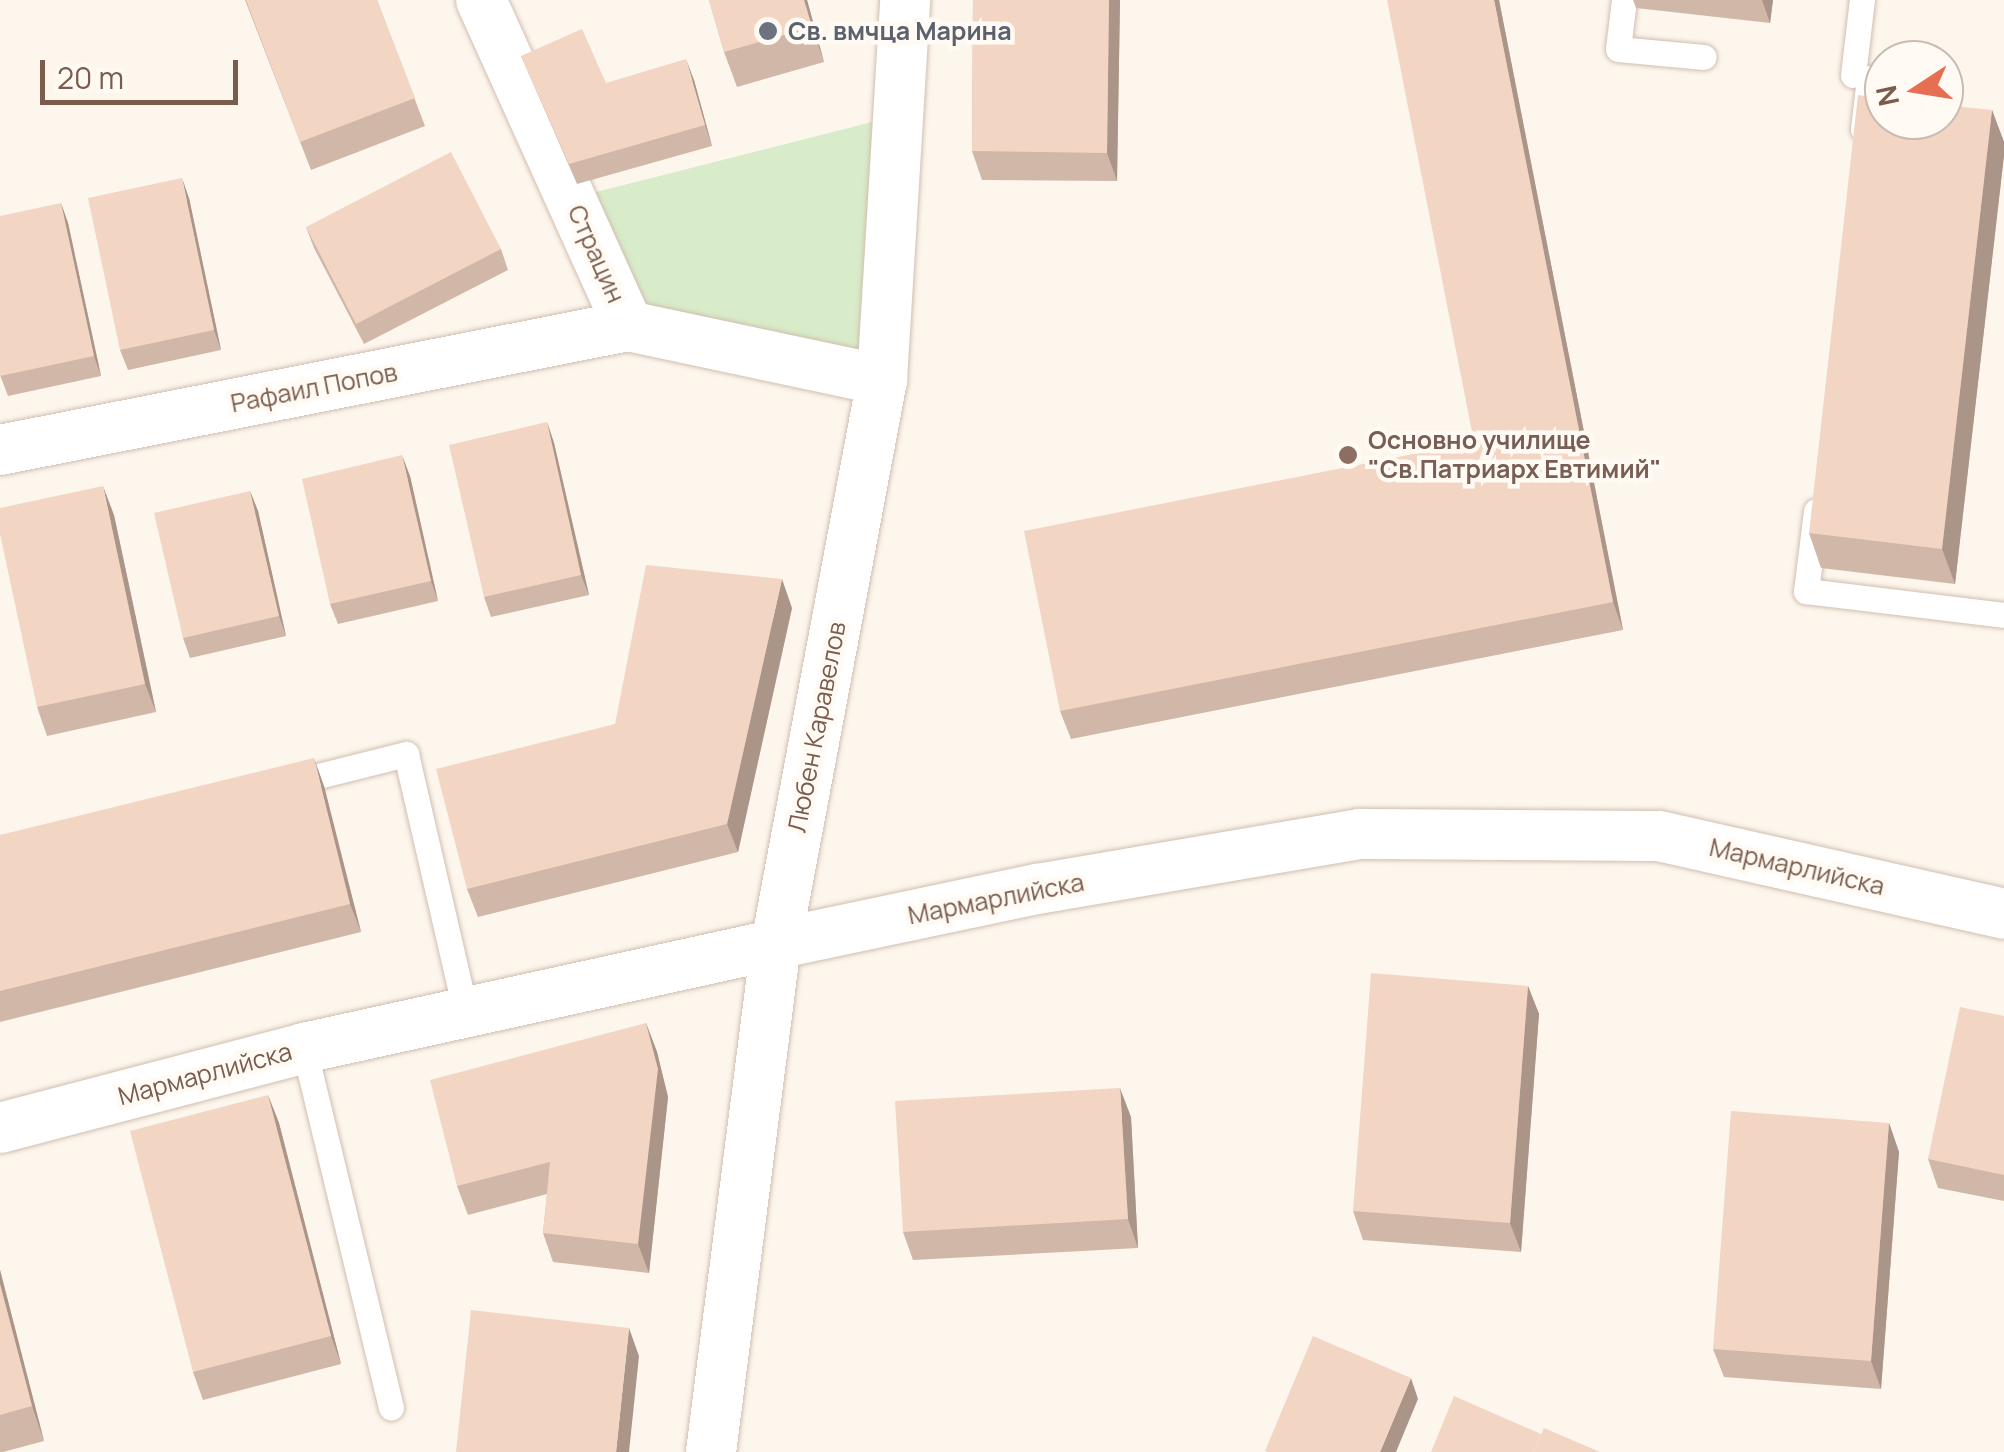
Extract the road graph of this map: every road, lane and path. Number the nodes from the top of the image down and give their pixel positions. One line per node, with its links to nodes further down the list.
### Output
1 (481, 0): 7 (street, Страцин)
2 (905, 0): 8 (street, Любен Каравелов)
3 (1624, 0): 5 (lane)
4 (1862, 0): 6 (lane)
5 (1704, 57)
6 (1859, 157)
7 (628, 326): 8 (street, Страцин); 9 (street, Рафаил Попов)
8 (882, 380): 14 (street, Любен Каравелов)
9 (0, 450)
10 (1818, 492): 11 (lane)
11 (2004, 615)
12 (251, 792): 15 (lane)
13 (2004, 914): 14 (street, Мармарлийска)
14 (776, 944): 15 (street, Мармарлийска); 19 (street, Любен Каравелов)
15 (466, 1013): 16 (street, Мармарлийска)
16 (304, 1048): 17 (street, Мармарлийска); 18 (lane)
17 (0, 1128)
18 (391, 1408)
19 (711, 1452)

